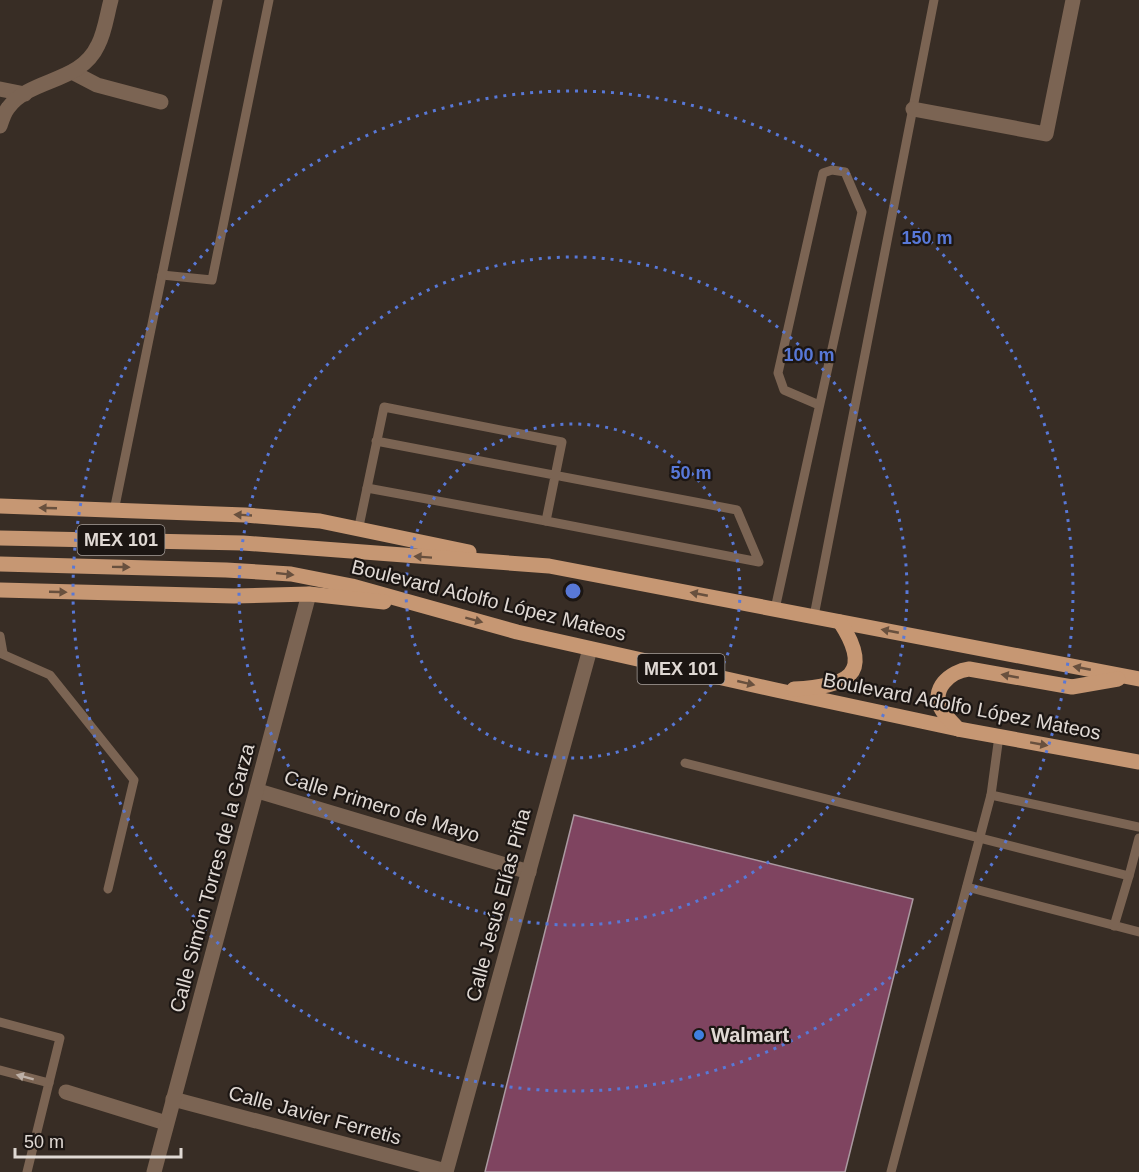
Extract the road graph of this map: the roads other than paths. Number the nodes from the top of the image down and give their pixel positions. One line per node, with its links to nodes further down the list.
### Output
1 (111, 0): 6 (street)
2 (218, 0): 12 (lane)
3 (269, 0): 12 (lane)
4 (934, 0): 10 (lane)
5 (1073, 0): 10 (street)
6 (74, 73): 8 (street); 9 (street)
7 (0, 89): 8 (street)
8 (25, 94): 11 (street)
9 (161, 102)
10 (913, 109): 28 (lane)
11 (0, 126)
12 (162, 275): 18 (lane)
13 (819, 405): 13 (lane); 27 (lane)
14 (376, 441): 15 (lane); 15 (lane); 16 (lane)
15 (556, 474): 19 (lane); 19 (lane)
16 (367, 488): 19 (lane); 20 (lane)
17 (0, 506): 18 (main road, one-way to 17)
18 (114, 511): 20 (main road, one-way to 18)
19 (546, 521)
20 (358, 531): 23 (main road)
21 (0, 537): 23 (main road, Boulevard Adolfo López Mateos / MEX 101, one-way to 21)
22 (0, 564): 26 (main road, Boulevard Adolfo López Mateos / MEX 101, one-way to 26)
23 (549, 566): 27 (main road, Boulevard Adolfo López Mateos / MEX 101, one-way to 23)
24 (0, 590): 25 (main road, one-way to 25)
25 (309, 594): 26 (main road); 39 (street, Calle Simón Torres de la Garza)
26 (423, 606): 31 (main road, Boulevard Adolfo López Mateos / MEX 101, one-way to 31)
27 (775, 609): 28 (main road, Boulevard Adolfo López Mateos / MEX 101)
28 (814, 616): 29 (main road, Boulevard Adolfo López Mateos / MEX 101)
29 (840, 622): 33 (main road, Boulevard Adolfo López Mateos / MEX 101, one-way to 29); 34 (main road)
30 (0, 636): 32 (lane)
31 (590, 649): 34 (main road, Boulevard Adolfo López Mateos / MEX 101, one-way to 34); 44 (street, Calle Jesús Elías Piña)
32 (1, 653): 47 (lane)
33 (1135, 678): 35 (main road, one-way to 35)
34 (776, 690): 35 (main road, Boulevard Adolfo López Mateos / MEX 101)
35 (958, 729): 36 (main road, Boulevard Adolfo López Mateos / MEX 101)
36 (999, 736): 37 (main road, Boulevard Adolfo López Mateos / MEX 101, one-way to 37); 40 (lane)
37 (1139, 762)
38 (685, 763): 43 (lane)
39 (258, 791): 44 (street, Calle Primero de Mayo); 54 (street, Calle Simón Torres de la Garza)
40 (991, 795): 41 (lane); 43 (lane)
41 (1139, 827)
42 (1139, 838): 45 (lane)
43 (979, 839): 45 (lane); 46 (lane)
44 (529, 872): 58 (street, Calle Jesús Elías Piña)
45 (1129, 876): 48 (lane)
46 (967, 887): 48 (lane); 59 (lane)
47 (108, 889)
48 (1114, 926): 49 (lane)
49 (1139, 932)
50 (0, 1022): 52 (lane)
51 (0, 1070): 52 (lane, one-way to 51)
52 (49, 1083): 56 (lane)
53 (66, 1092): 55 (street)
54 (173, 1099): 55 (street, Calle Simón Torres de la Garza); 58 (street, Calle Javier Ferretis)
55 (166, 1123): 57 (street, Calle Simón Torres de la Garza)
56 (27, 1172)
57 (154, 1172)
58 (446, 1172)
59 (891, 1172)

